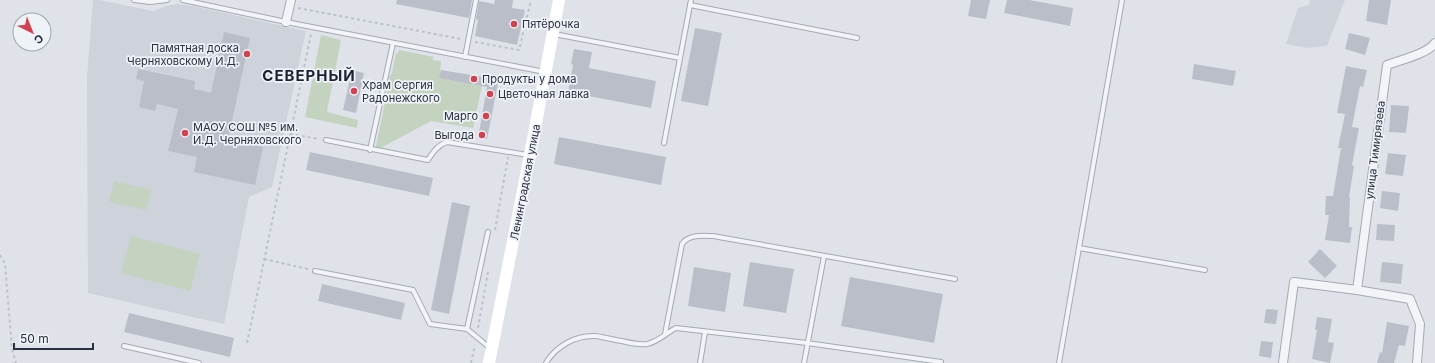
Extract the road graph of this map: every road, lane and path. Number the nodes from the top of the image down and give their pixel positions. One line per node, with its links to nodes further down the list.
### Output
1 (134, 0): 2 (lane)
2 (167, 0)
3 (183, 0): 11 (lane)
4 (476, 0): 15 (lane)
5 (531, 0): 15 (path)
6 (559, 0): 13 (street, Ленинградская улица)
7 (691, 0): 10 (lane)
8 (1122, 0): 27 (lane)
9 (293, 4): 11 (street); 15 (path)
10 (690, 5): 14 (lane); 19 (lane)
11 (286, 22): 12 (lane)
12 (312, 27): 16 (lane); 21 (path)
13 (552, 34): 19 (lane); 20 (street, Ленинградская улица)
14 (857, 38)
15 (468, 40): 18 (lane)
16 (393, 42): 18 (lane); 24 (lane)
17 (1435, 43): 34 (street, улица Тимирязева)
18 (465, 56): 20 (lane)
19 (680, 58): 23 (lane)
20 (545, 72): 25 (street, Ленинградская улица)
21 (290, 134): 22 (path); 30 (path)
22 (326, 140): 24 (lane)
23 (664, 142)
24 (370, 150): 25 (lane)
25 (530, 155): 41 (street, Ленинградская улица)
26 (488, 232): 35 (lane)
27 (1079, 248): 31 (lane); 49 (lane)
28 (0, 255): 43 (path)
29 (824, 256): 33 (lane); 37 (lane); 39 (lane)
30 (264, 259): 32 (path); 38 (path)
31 (1205, 270)
32 (315, 271): 35 (lane)
33 (955, 279)
34 (1357, 290): 50 (street); 51 (street)
35 (467, 330): 41 (lane)
36 (705, 332): 37 (lane); 39 (lane); 47 (lane)
37 (665, 335): 46 (lane)
38 (248, 343)
39 (807, 343): 42 (lane); 48 (lane)
40 (124, 346): 44 (lane)
41 (492, 350): 45 (street, Ленинградская улица)
42 (940, 362)
43 (16, 363)
44 (199, 363)
45 (489, 363)
46 (546, 363)
47 (700, 363)
48 (804, 363)
49 (1059, 363)
50 (1283, 363)
51 (1417, 363)

